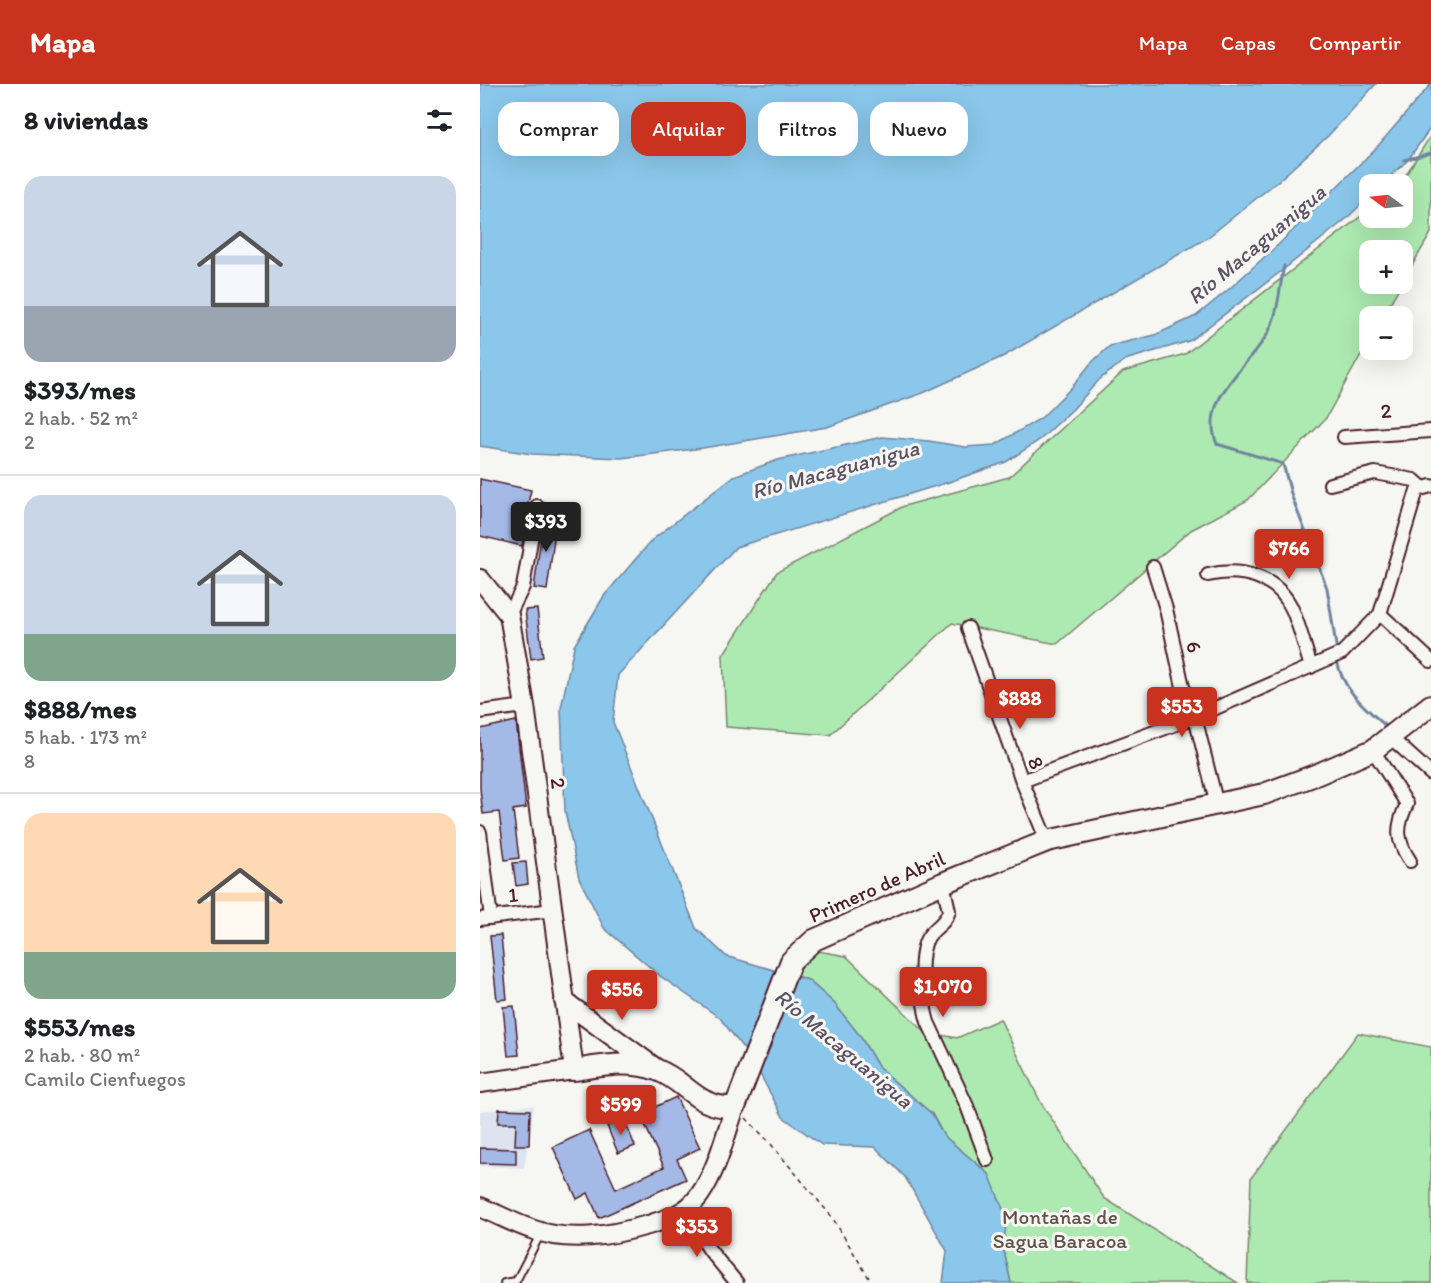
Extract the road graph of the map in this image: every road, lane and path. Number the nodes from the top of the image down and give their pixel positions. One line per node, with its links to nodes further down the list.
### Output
1 (1431, 431): 2 (street, 2)
2 (1344, 437)
3 (1330, 484): 4 (street)
4 (1427, 487): 9 (street)
5 (537, 506): 10 (street)
6 (1153, 567): 17 (street, 6)
7 (1208, 575): 13 (street)
8 (480, 579): 10 (main road)
9 (1380, 614): 12 (street); 13 (street)
10 (510, 615): 15 (main road, 2)
11 (968, 628): 21 (street, 8)
12 (1431, 661)
13 (1311, 667): 17 (street)
14 (1431, 705): 18 (main road, Primero de Abril)
15 (525, 706): 16 (street); 27 (main road, 2)
16 (480, 712)
17 (1195, 717): 21 (street); 22 (street, 6)
18 (1394, 734): 19 (main road, Primero de Abril); 20 (street)
19 (1373, 750): 22 (main road, Primero de Abril); 25 (street)
20 (1431, 774)
21 (1022, 781): 24 (street, 8)
22 (1217, 805): 24 (main road, Primero de Abril)
23 (480, 832): 28 (street)
24 (1047, 842): 26 (main road, Primero de Abril)
25 (1410, 861)
26 (943, 883): 33 (main road, Primero de Abril); 34 (street)
27 (552, 910): 28 (street, 1); 29 (main road, 2)
28 (486, 918)
29 (564, 1000): 30 (main road, 2); 31 (main road)
30 (574, 1070): 31 (main road); 32 (main road)
31 (659, 1070): 33 (main road)
32 (480, 1083)
33 (735, 1107): 36 (main road); 40 (path)
34 (987, 1160)
35 (480, 1207): 37 (main road)
36 (684, 1212): 37 (main road); 39 (street)
37 (541, 1232): 38 (lane)
38 (504, 1283)
39 (737, 1283)
40 (872, 1283)

